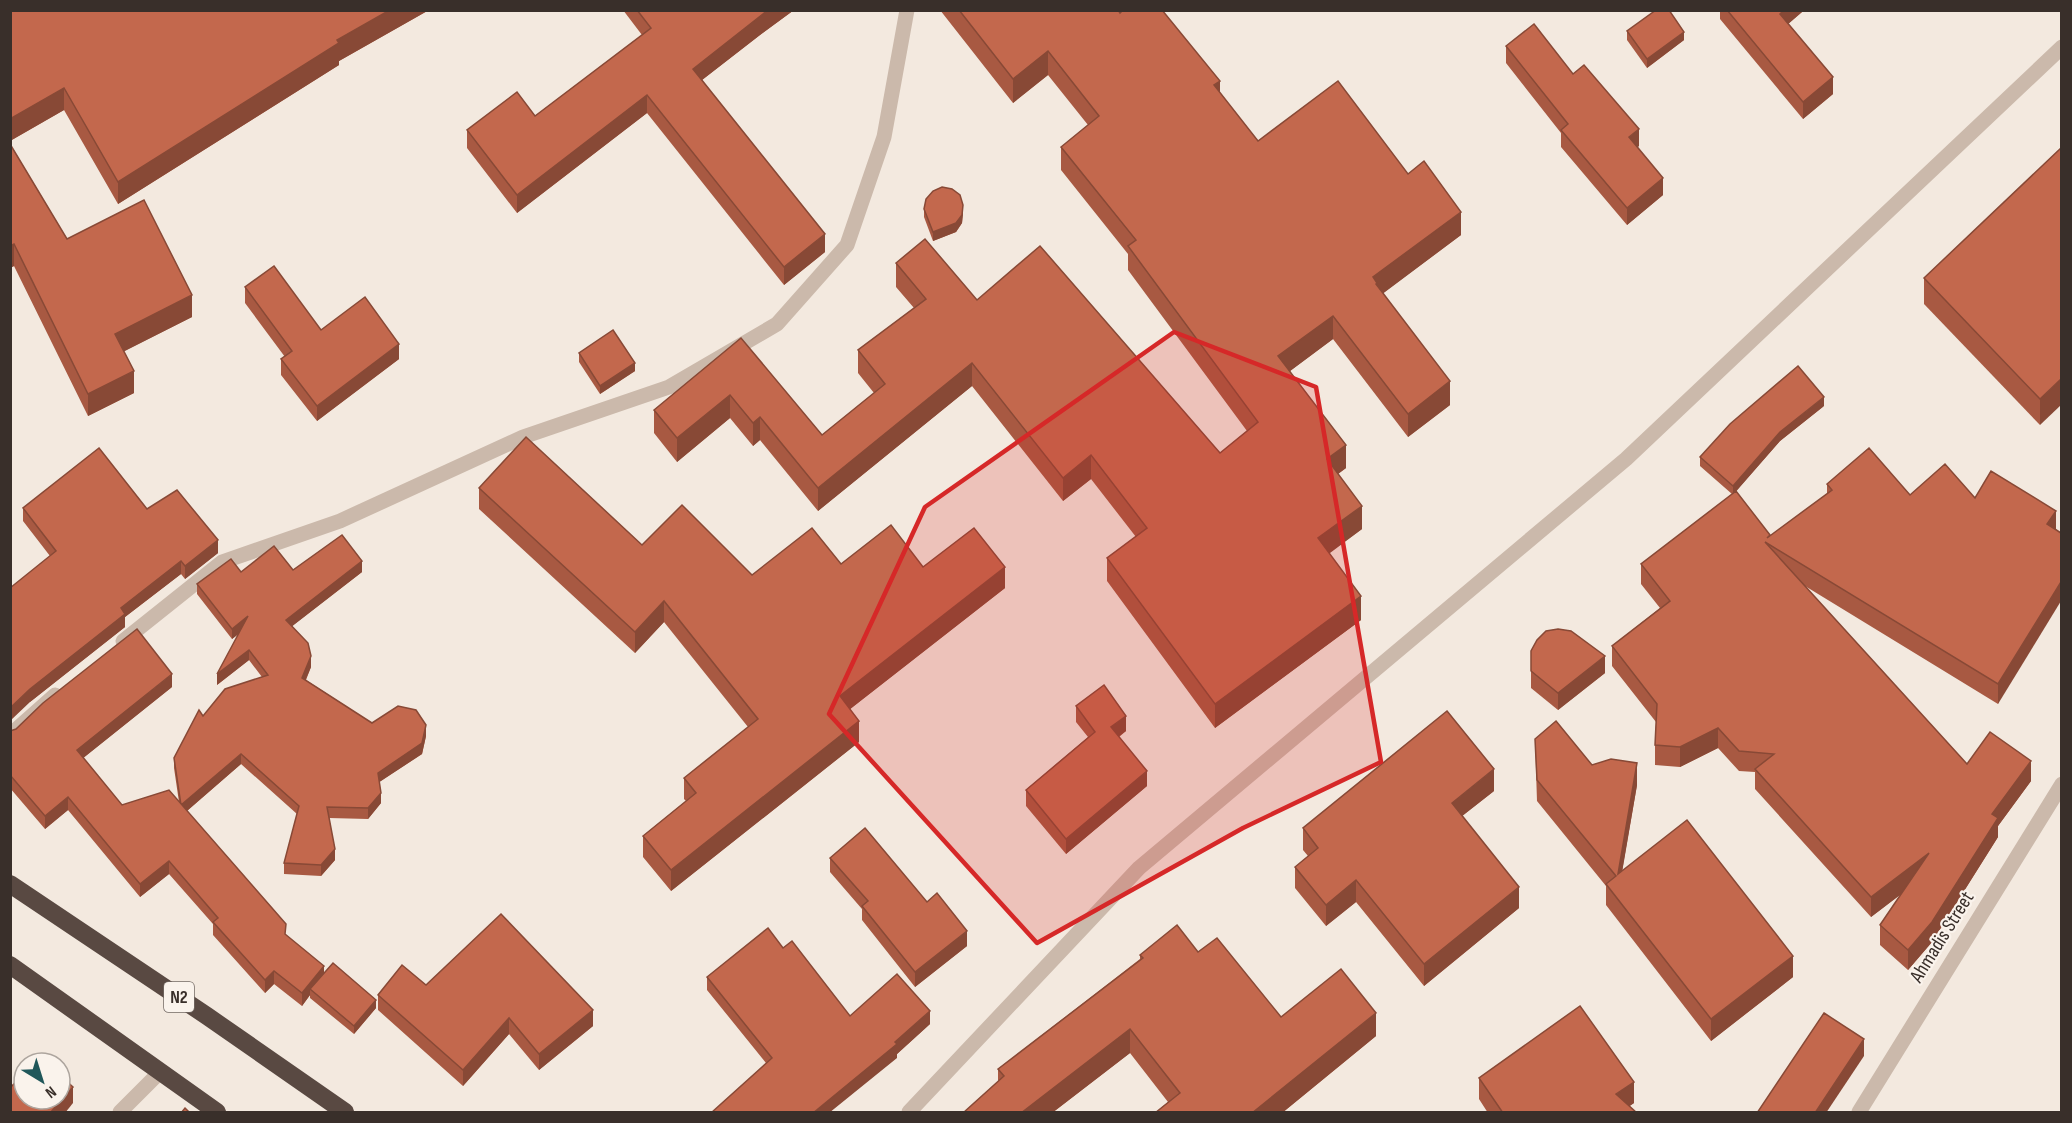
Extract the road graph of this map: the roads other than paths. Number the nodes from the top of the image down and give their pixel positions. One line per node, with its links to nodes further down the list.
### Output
1 (907, 10): 3 (street)
2 (2061, 47): 13 (street)
3 (111, 650)
4 (65, 687): 5 (street)
5 (10, 735)
6 (2061, 784): 14 (street, Ahmadis Street)
7 (10, 884): 12 (highway, N2)
8 (10, 965): 9 (highway)
9 (160, 1072): 10 (street); 11 (highway)
10 (120, 1113)
11 (217, 1113)
12 (345, 1113)
13 (909, 1113)
14 (1859, 1113)

